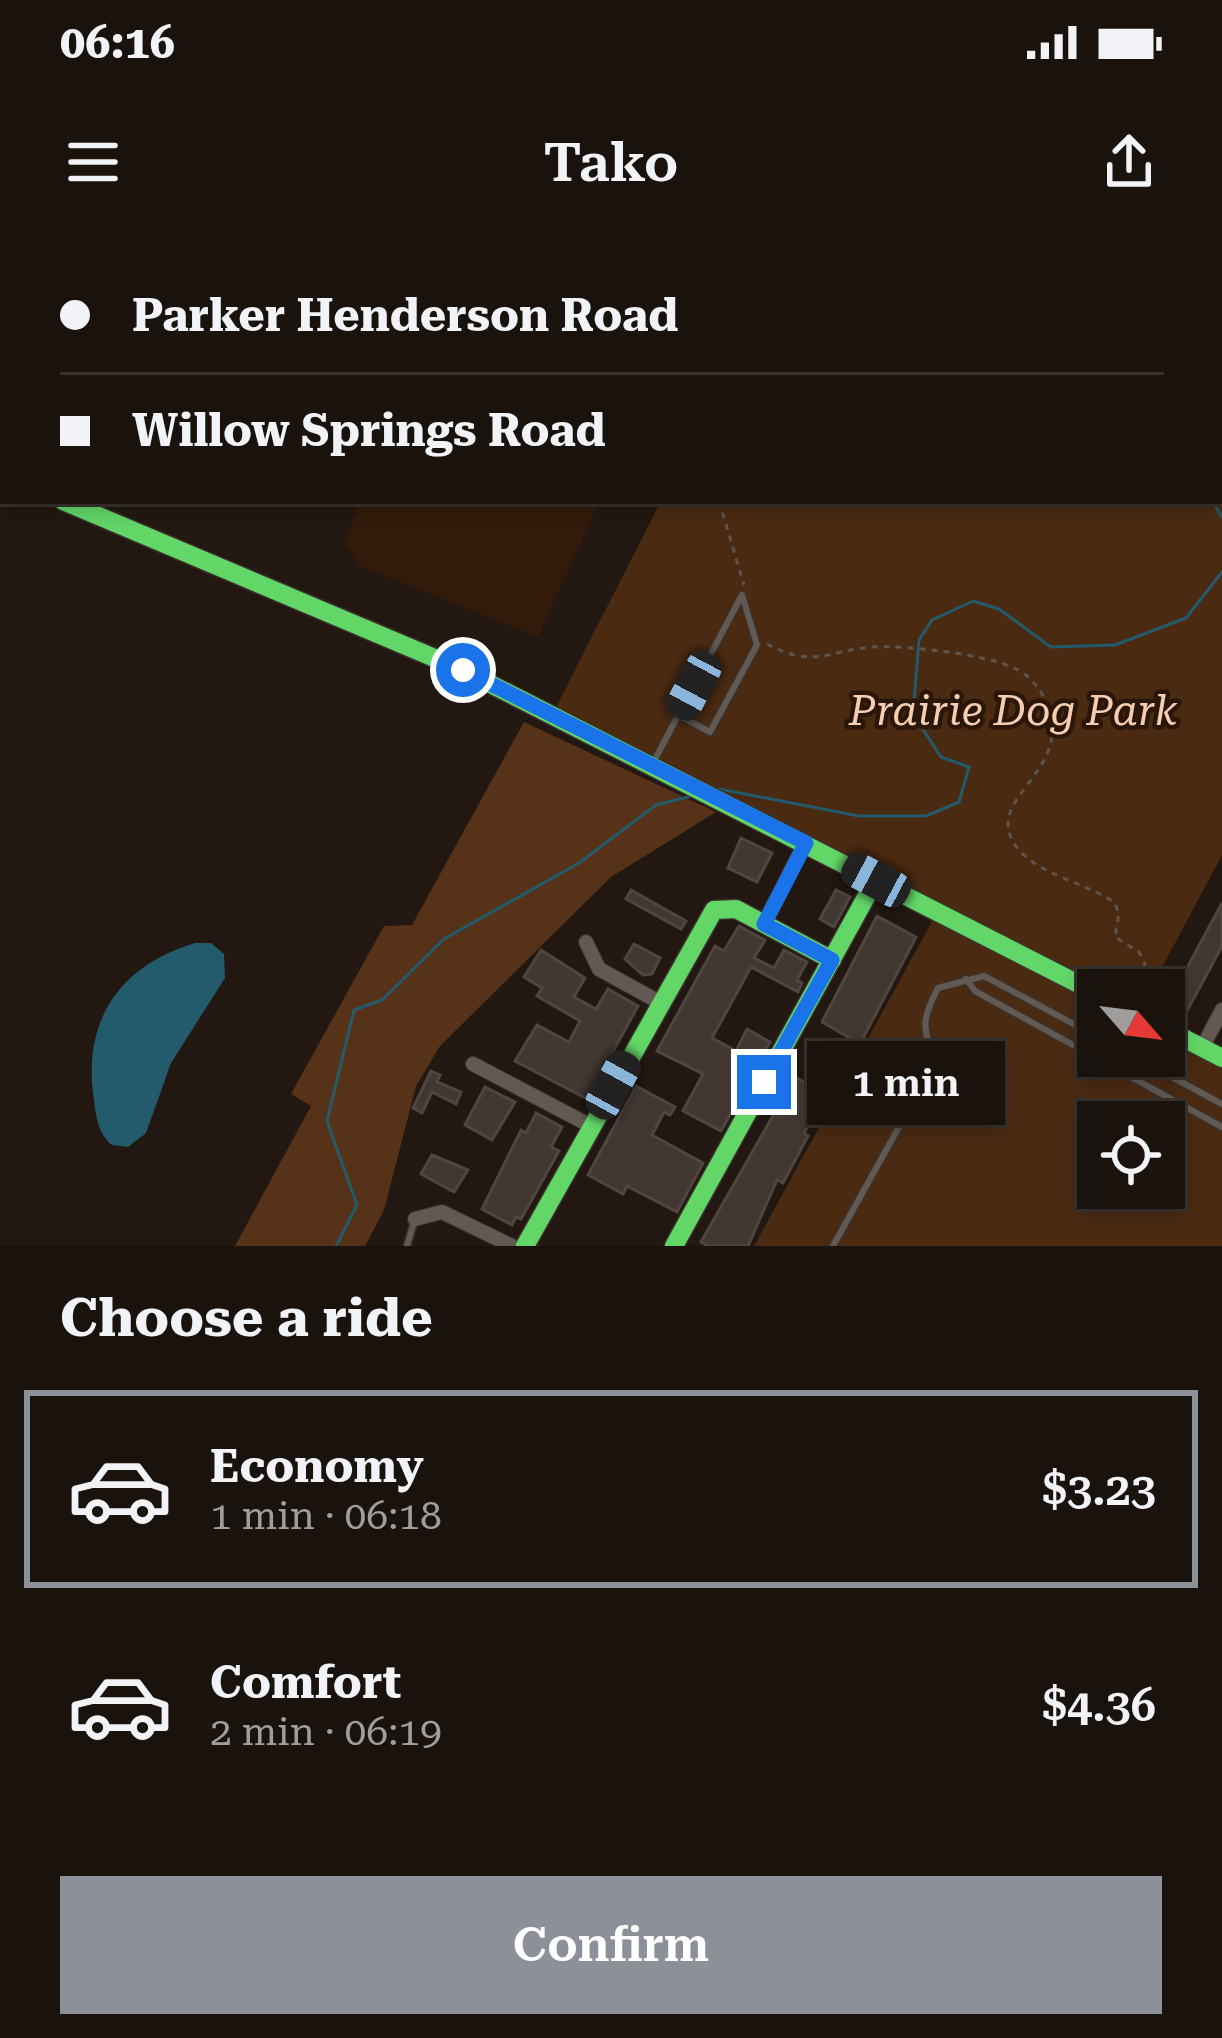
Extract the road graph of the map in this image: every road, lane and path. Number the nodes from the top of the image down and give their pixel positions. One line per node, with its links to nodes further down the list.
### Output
1 (70, 504): 6 (street)
2 (720, 504): 3 (path)
3 (746, 589)
4 (760, 634): 12 (path)
5 (678, 715): 5 (lane); 6 (lane)
6 (661, 768): 7 (street)
7 (806, 843): 8 (street); 9 (street)
8 (876, 880): 11 (street); 14 (street)
9 (764, 924): 11 (street); 15 (street)
10 (586, 942): 15 (street)
11 (832, 960): 30 (street)
12 (1143, 969)
13 (966, 979): 17 (lane); 25 (lane); 31 (lane)
14 (1077, 983)
15 (658, 1001): 24 (street)
16 (1222, 1010): 19 (street)
17 (1077, 1026)
18 (1185, 1039): 19 (street)
19 (1202, 1048): 20 (street)
20 (1222, 1058)
21 (473, 1064): 24 (street)
22 (1172, 1077): 23 (lane)
23 (1222, 1104)
24 (591, 1126): 29 (street)
25 (1222, 1126)
26 (415, 1219): 27 (lane); 28 (street)
27 (407, 1246)
28 (512, 1246)
29 (525, 1246)
30 (674, 1246)
31 (833, 1246)

